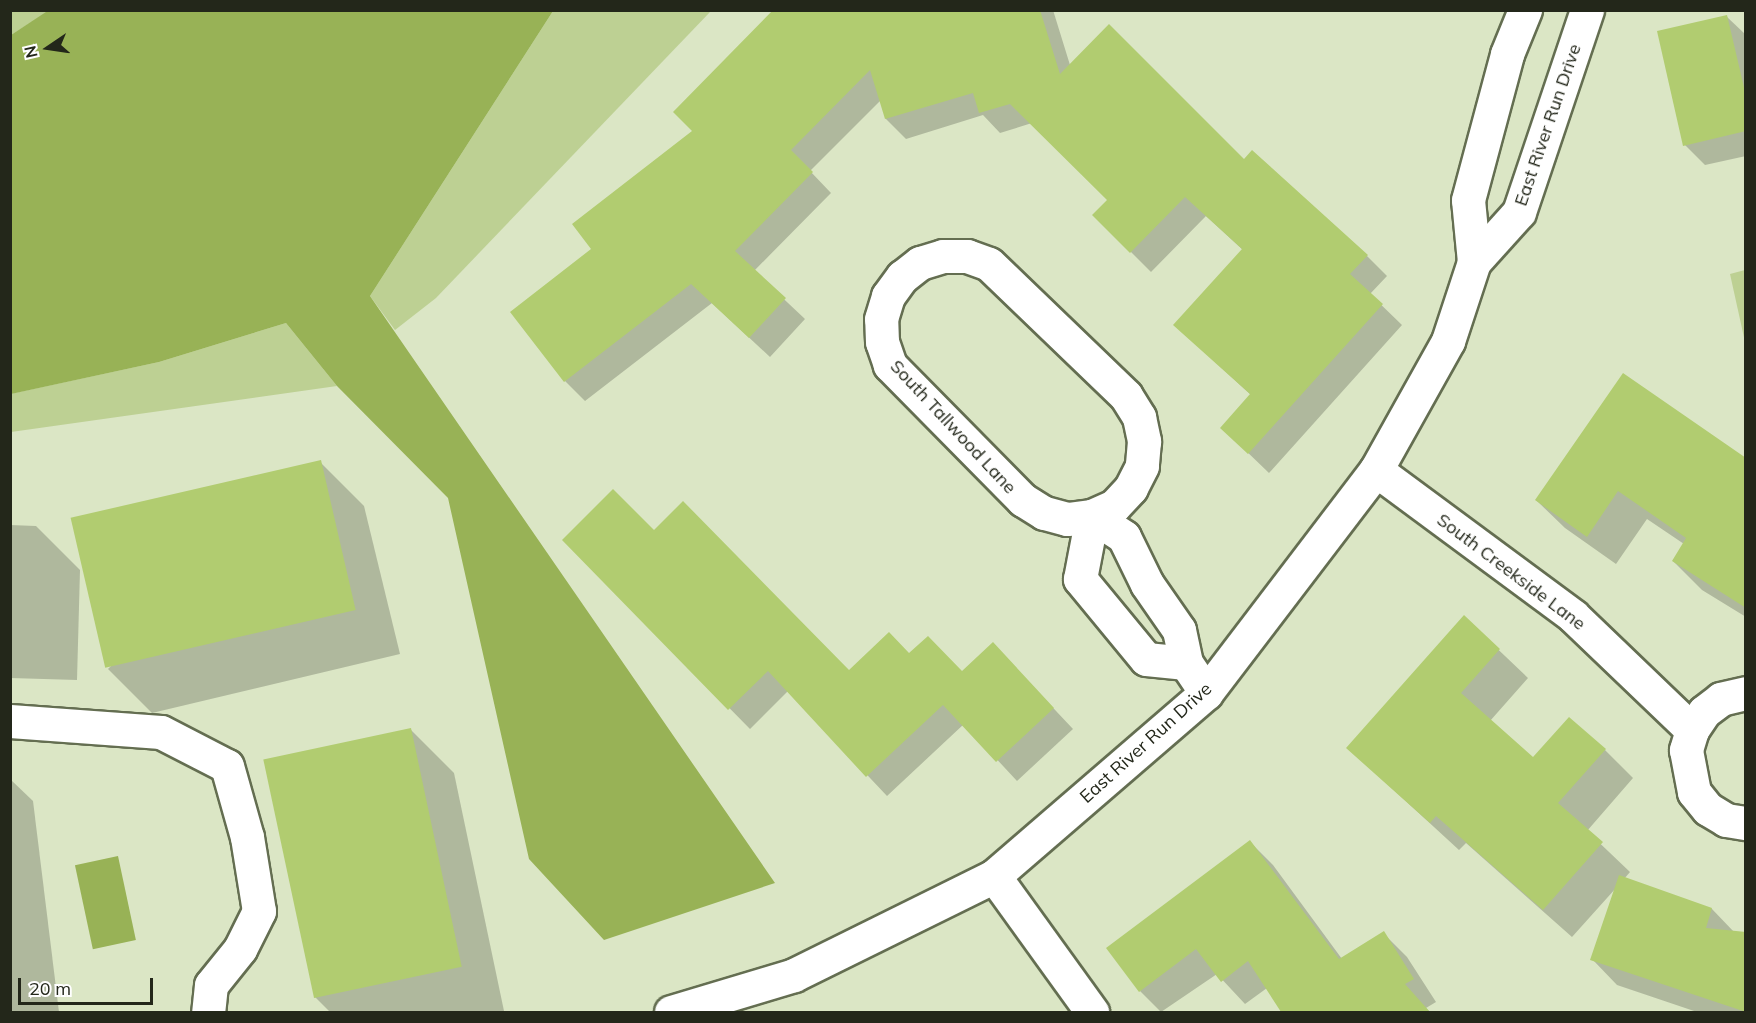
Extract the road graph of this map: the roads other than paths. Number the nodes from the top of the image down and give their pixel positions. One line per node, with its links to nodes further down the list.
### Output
1 (1525, 10): 3 (street, East River Run Drive)
2 (1587, 10): 3 (street, East River Run Drive)
3 (1474, 262): 4 (street, East River Run Drive)
4 (1376, 470): 7 (street, East River Run Drive); 10 (street, South Creekside Lane)
5 (1092, 516): 5 (street, South Tallwood Lane); 6 (street); 6 (street)
6 (1186, 663): 7 (street)
7 (1206, 693): 12 (street, East River Run Drive)
8 (1746, 693): 10 (street)
9 (10, 721): 13 (street)
10 (1692, 730): 11 (street)
11 (1746, 824)
12 (994, 876): 14 (street, East River Run Drive); 15 (street)
13 (208, 1012)
14 (671, 1012)
15 (1092, 1012)

